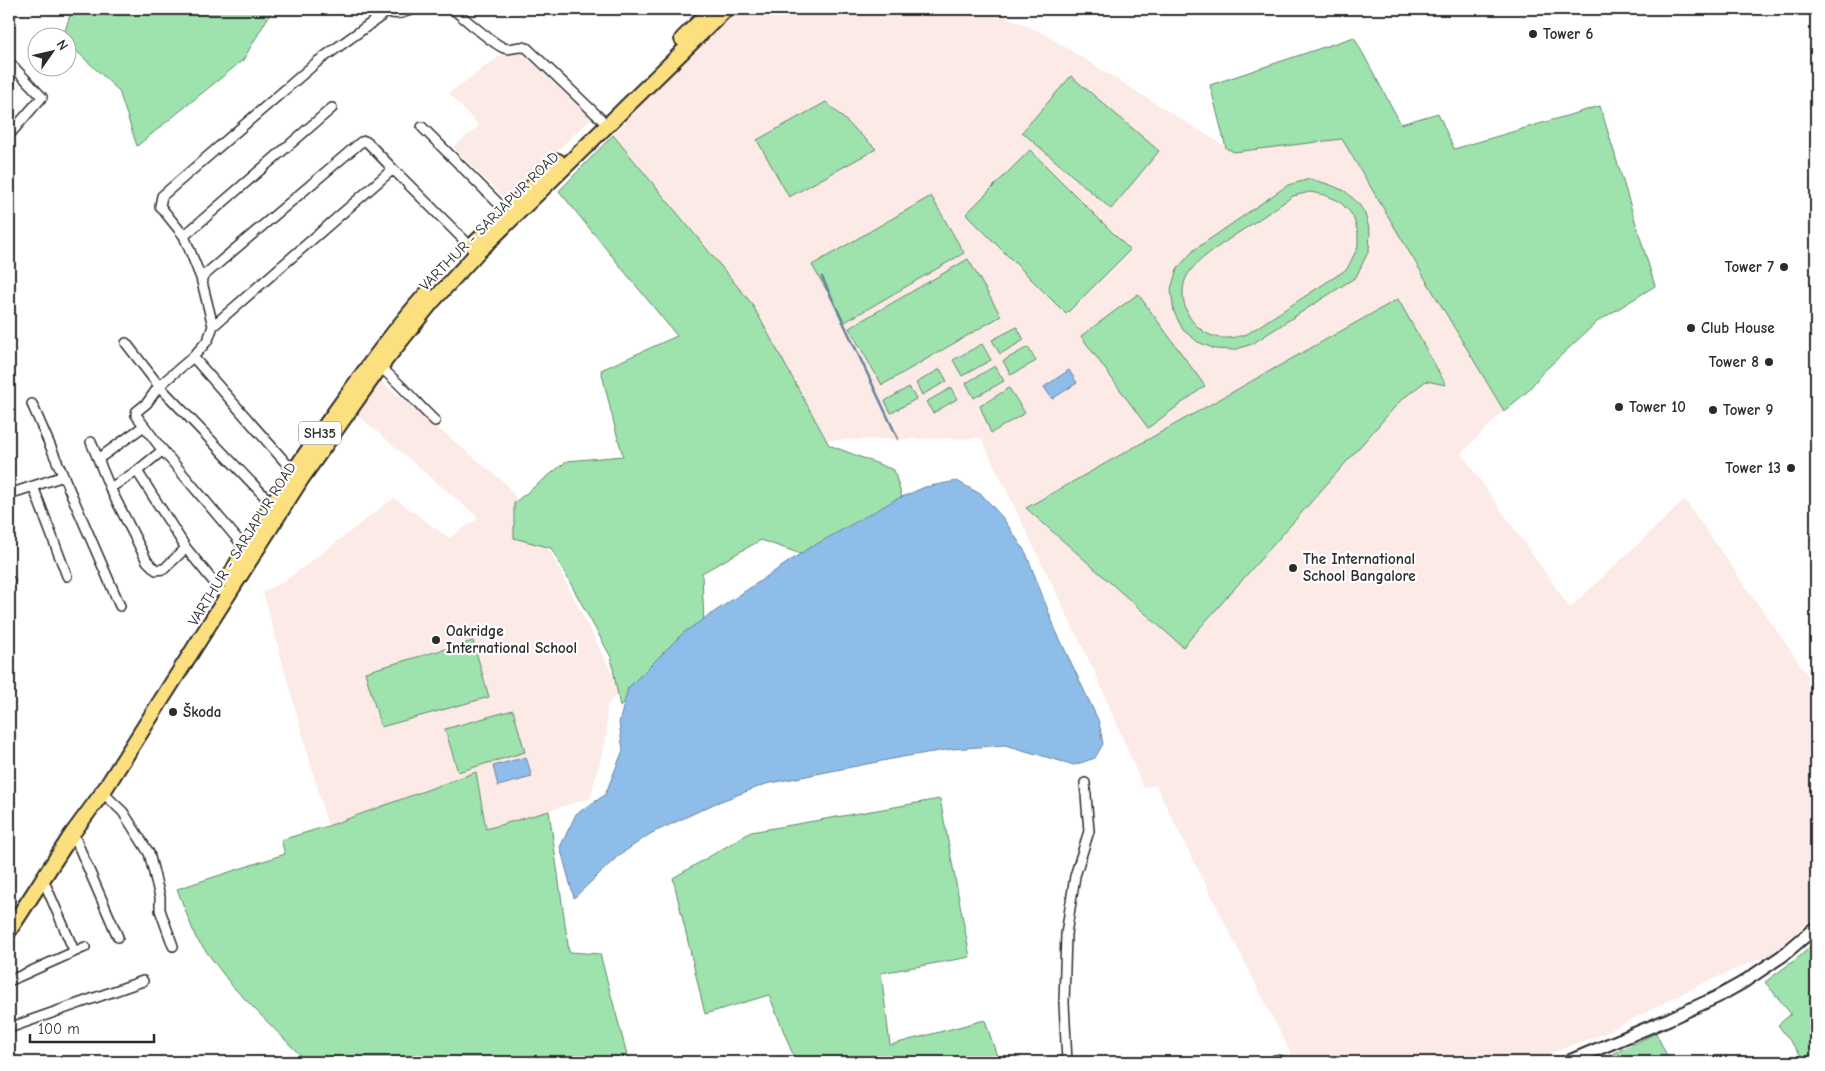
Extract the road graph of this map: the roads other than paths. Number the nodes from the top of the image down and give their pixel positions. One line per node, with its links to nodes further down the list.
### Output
1 (414, 9): 5 (street)
2 (453, 9): 8 (street)
3 (712, 9): 8 (main road, VARTHUR - SARJAPUR ROAD / SH35)
4 (726, 9): 14 (main road, VARTHUR - SARJAPUR ROAD / SH35)
5 (387, 10): 13 (street)
6 (9, 62): 10 (street)
7 (332, 108): 13 (street)
8 (601, 119): 12 (main road, VARTHUR - SARJAPUR ROAD / SH35)
9 (422, 127): 12 (street)
10 (9, 135)
11 (393, 169): 14 (street); 15 (street); 16 (street)
12 (506, 211): 14 (main road, VARTHUR - SARJAPUR ROAD / SH35)
13 (184, 236): 15 (street)
14 (474, 250): 19 (main road, VARTHUR - SARJAPUR ROAD / SH35)
15 (201, 278): 16 (street)
16 (213, 326): 18 (street)
17 (126, 343): 20 (street)
18 (193, 357): 20 (street); 27 (street)
19 (376, 364): 22 (street); 27 (main road, VARTHUR - SARJAPUR ROAD / SH35); 40 (main road, VARTHUR - SARJAPUR ROAD / SH35)
20 (159, 386): 23 (street); 33 (street)
21 (32, 404): 29 (street)
22 (435, 421)
23 (144, 426): 25 (street); 26 (street)
24 (91, 442): 26 (street)
25 (164, 450): 28 (street); 35 (street)
26 (98, 459): 31 (street)
27 (293, 471): 33 (main road, VARTHUR - SARJAPUR ROAD / SH35)
28 (137, 472): 31 (street); 34 (street)
29 (64, 476): 30 (street); 38 (street)
30 (33, 486): 32 (street); 36 (street)
31 (110, 488): 34 (street)
32 (9, 494)
33 (272, 504): 35 (main road, VARTHUR - SARJAPUR ROAD / SH35)
34 (186, 548): 37 (street)
35 (245, 548): 37 (main road, VARTHUR - SARJAPUR ROAD / SH35)
36 (67, 576)
37 (222, 592): 40 (main road, VARTHUR - SARJAPUR ROAD / SH35)
38 (120, 606)
39 (1085, 783): 54 (street)
40 (100, 790): 41 (main road, VARTHUR - SARJAPUR ROAD / SH35); 49 (street)
41 (72, 831): 42 (main road, VARTHUR - SARJAPUR ROAD / SH35); 43 (main road, VARTHUR - SARJAPUR ROAD / SH35); 46 (street)
42 (43, 879): 45 (main road, VARTHUR - SARJAPUR ROAD / SH35); 47 (street)
43 (9, 921)
44 (1816, 926): 56 (street)
45 (9, 931)
46 (118, 937)
47 (72, 946)
48 (85, 946): 50 (street)
49 (173, 946)
50 (9, 981)
51 (143, 981): 52 (street)
52 (9, 1028)
53 (1275, 1060): 55 (street)
54 (1067, 1062)
55 (1285, 1062)
56 (1567, 1062)

